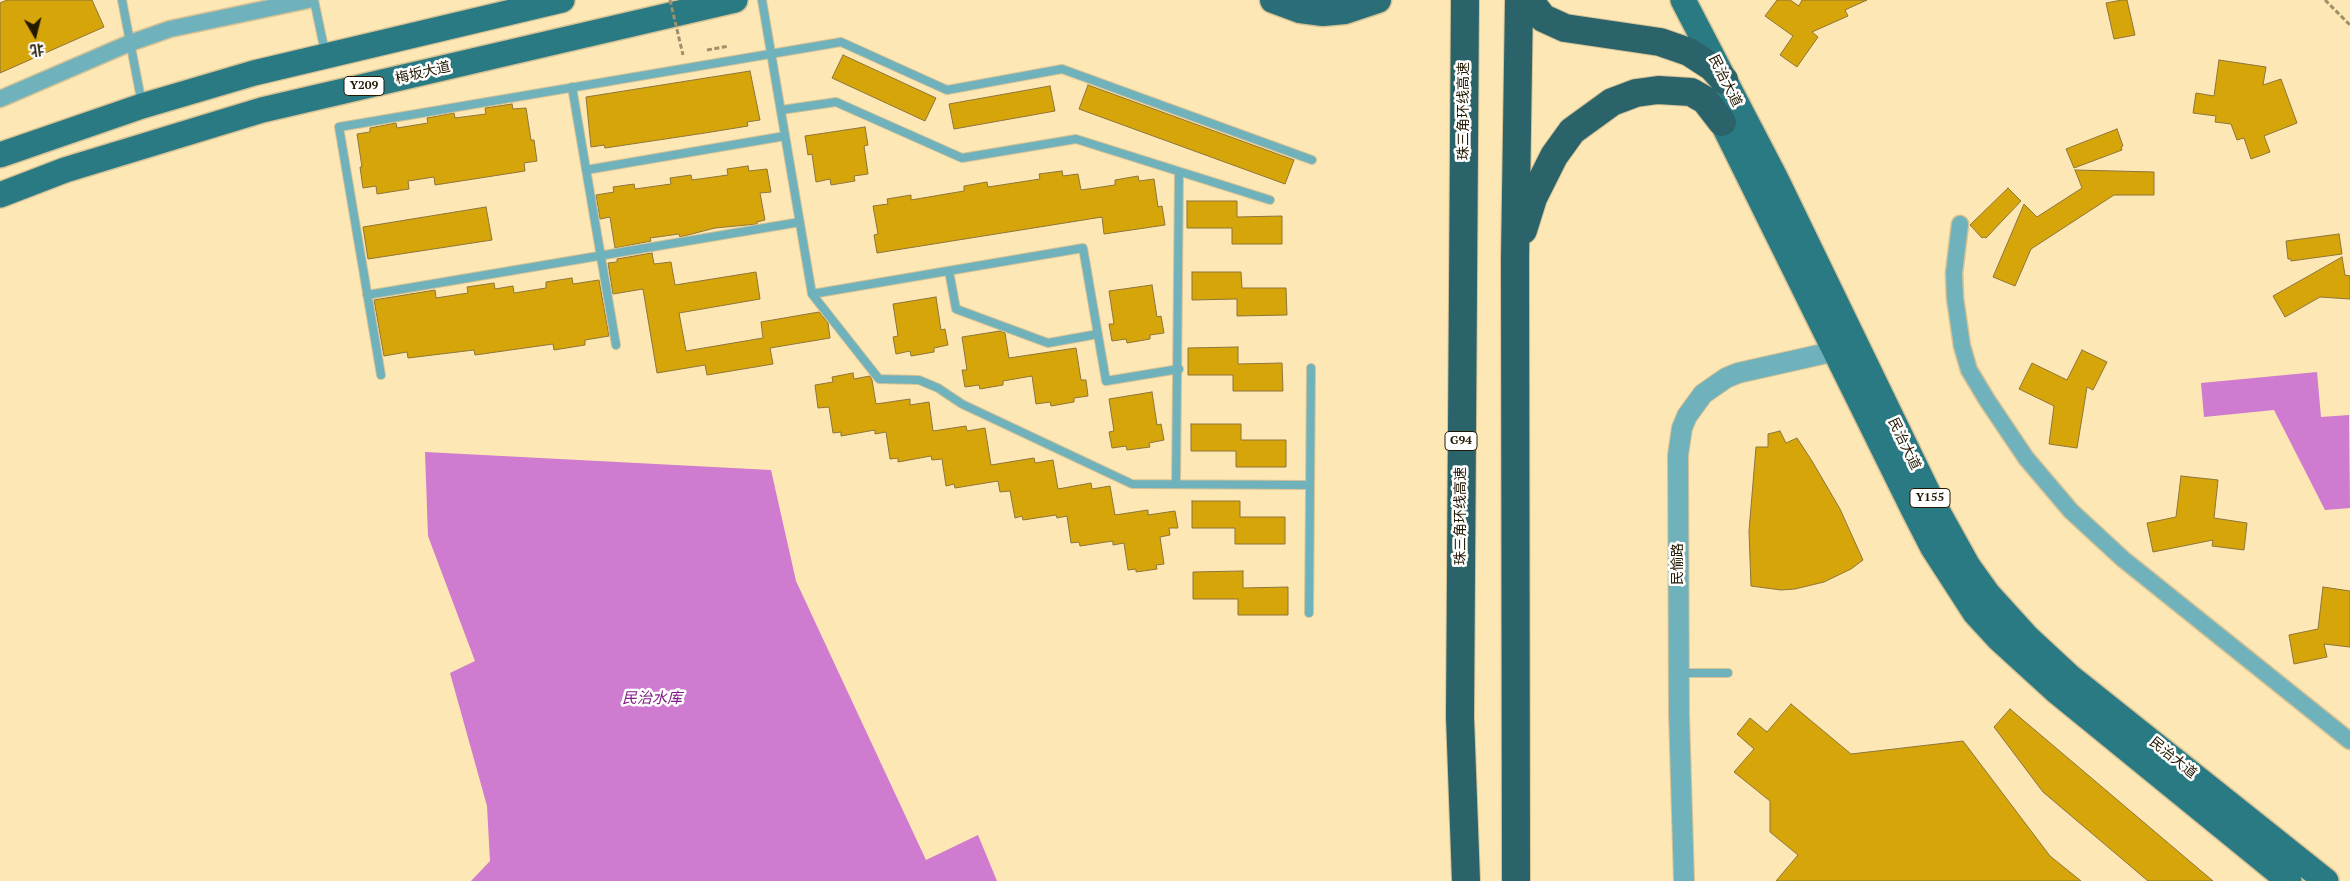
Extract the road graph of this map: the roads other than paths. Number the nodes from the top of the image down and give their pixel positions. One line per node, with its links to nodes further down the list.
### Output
1 (122, 0): 13 (lane)
2 (308, 0): 13 (street)
3 (314, 0): 15 (lane)
4 (562, 0): 15 (main road)
5 (735, 0): 27 (main road, 梅坂大道 / Y209)
6 (762, 0): 14 (lane)
7 (1273, 0): 8 (highway)
8 (1378, 0)
9 (1465, 0): 48 (highway, 珠三角环线高速 / G94)
10 (1519, 0): 32 (highway)
11 (1529, 0): 16 (highway)
12 (1683, 0): 16 (main road, 民治大道 / Y155)
13 (130, 43): 18 (street); 19 (lane)
14 (771, 54): 17 (lane); 20 (lane); 24 (lane)
15 (326, 56): 19 (main road)
16 (1724, 80): 52 (main road, 民治大道 / Y155)
17 (572, 87): 25 (lane); 35 (lane)
18 (0, 99)
19 (142, 106): 23 (main road)
20 (781, 110): 22 (lane); 26 (lane)
21 (1722, 122): 32 (highway); 38 (main road, 民治大道 / Y155)
22 (785, 136): 25 (lane); 29 (lane)
23 (0, 155)
24 (1312, 160)
25 (586, 170): 31 (lane)
26 (1179, 172): 28 (lane); 40 (lane)
27 (0, 195)
28 (1270, 200)
29 (800, 222): 31 (lane); 34 (lane)
30 (1960, 224): 47 (street)
31 (601, 256): 35 (lane); 37 (lane)
32 (1515, 259): 49 (highway)
33 (949, 271): 34 (lane); 36 (lane); 36 (lane)
34 (812, 294): 42 (lane)
35 (367, 295): 41 (lane)
36 (1098, 334): 40 (lane)
37 (616, 345)
38 (1836, 350): 45 (street, 民愉路); 51 (main road, 民治大道 / Y155)
39 (1311, 368): 43 (lane)
40 (1179, 369): 42 (lane)
41 (381, 375)
42 (1176, 484): 43 (lane)
43 (1309, 485): 44 (lane)
44 (1309, 613)
45 (1679, 673): 46 (lane); 50 (street, 民愉路)
46 (1728, 673)
47 (2350, 741)
48 (1466, 881)
49 (1516, 881)
50 (1684, 881)
51 (2289, 881)
52 (2326, 881)

